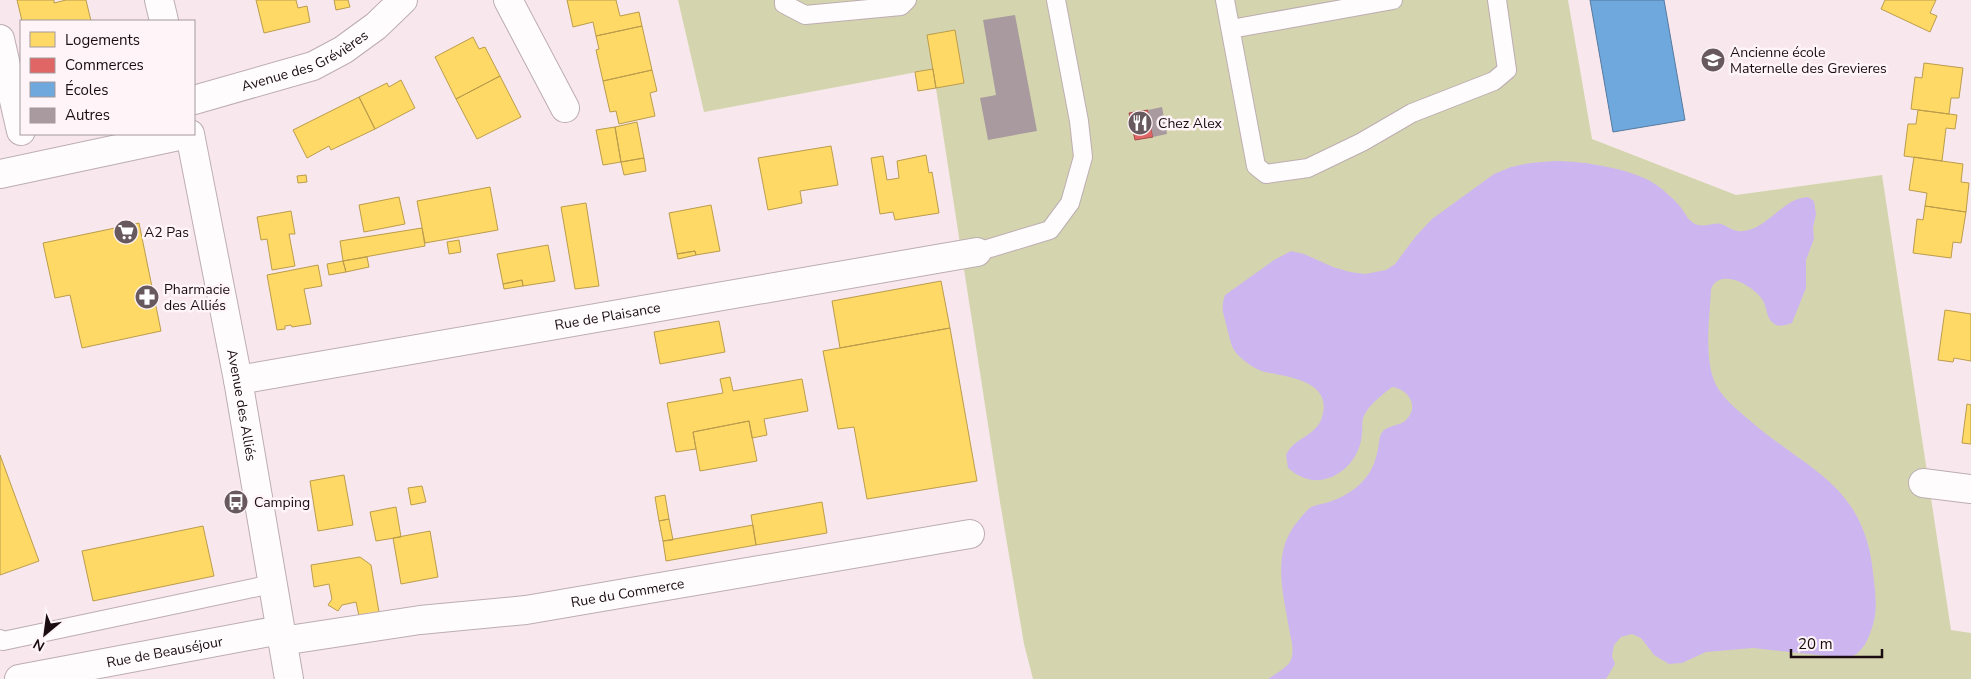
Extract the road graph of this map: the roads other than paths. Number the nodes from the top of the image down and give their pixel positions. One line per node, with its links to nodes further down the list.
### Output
1 (159, 0): 10 (street)
2 (403, 0): 13 (street, Avenue des Grévières)
3 (508, 0): 14 (street)
4 (784, 0): 5 (lane)
5 (907, 0)
6 (1056, 0): 21 (lane)
7 (1226, 0): 11 (lane)
8 (1393, 0): 11 (lane)
9 (1497, 0): 11 (lane)
10 (164, 20)
11 (1231, 29)
12 (0, 39): 15 (street)
13 (195, 100)
14 (565, 108)
15 (20, 124)
16 (22, 135): 19 (street)
17 (184, 135): 19 (street)
18 (189, 135): 22 (street, Avenue des Alliés)
19 (30, 167): 20 (street)
20 (0, 174)
21 (977, 252): 22 (street, Rue de Plaisance)
22 (238, 380): 26 (street, Avenue des Alliés)
23 (1923, 483): 24 (street)
24 (1971, 489)
25 (970, 534): 27 (street, Rue du Commerce)
26 (272, 584): 27 (street, Avenue des Alliés); 28 (lane)
27 (281, 635): 29 (street, Rue de Beauséjour); 30 (street, Avenue des Alliés)
28 (0, 640)
29 (19, 679)
30 (289, 679)

